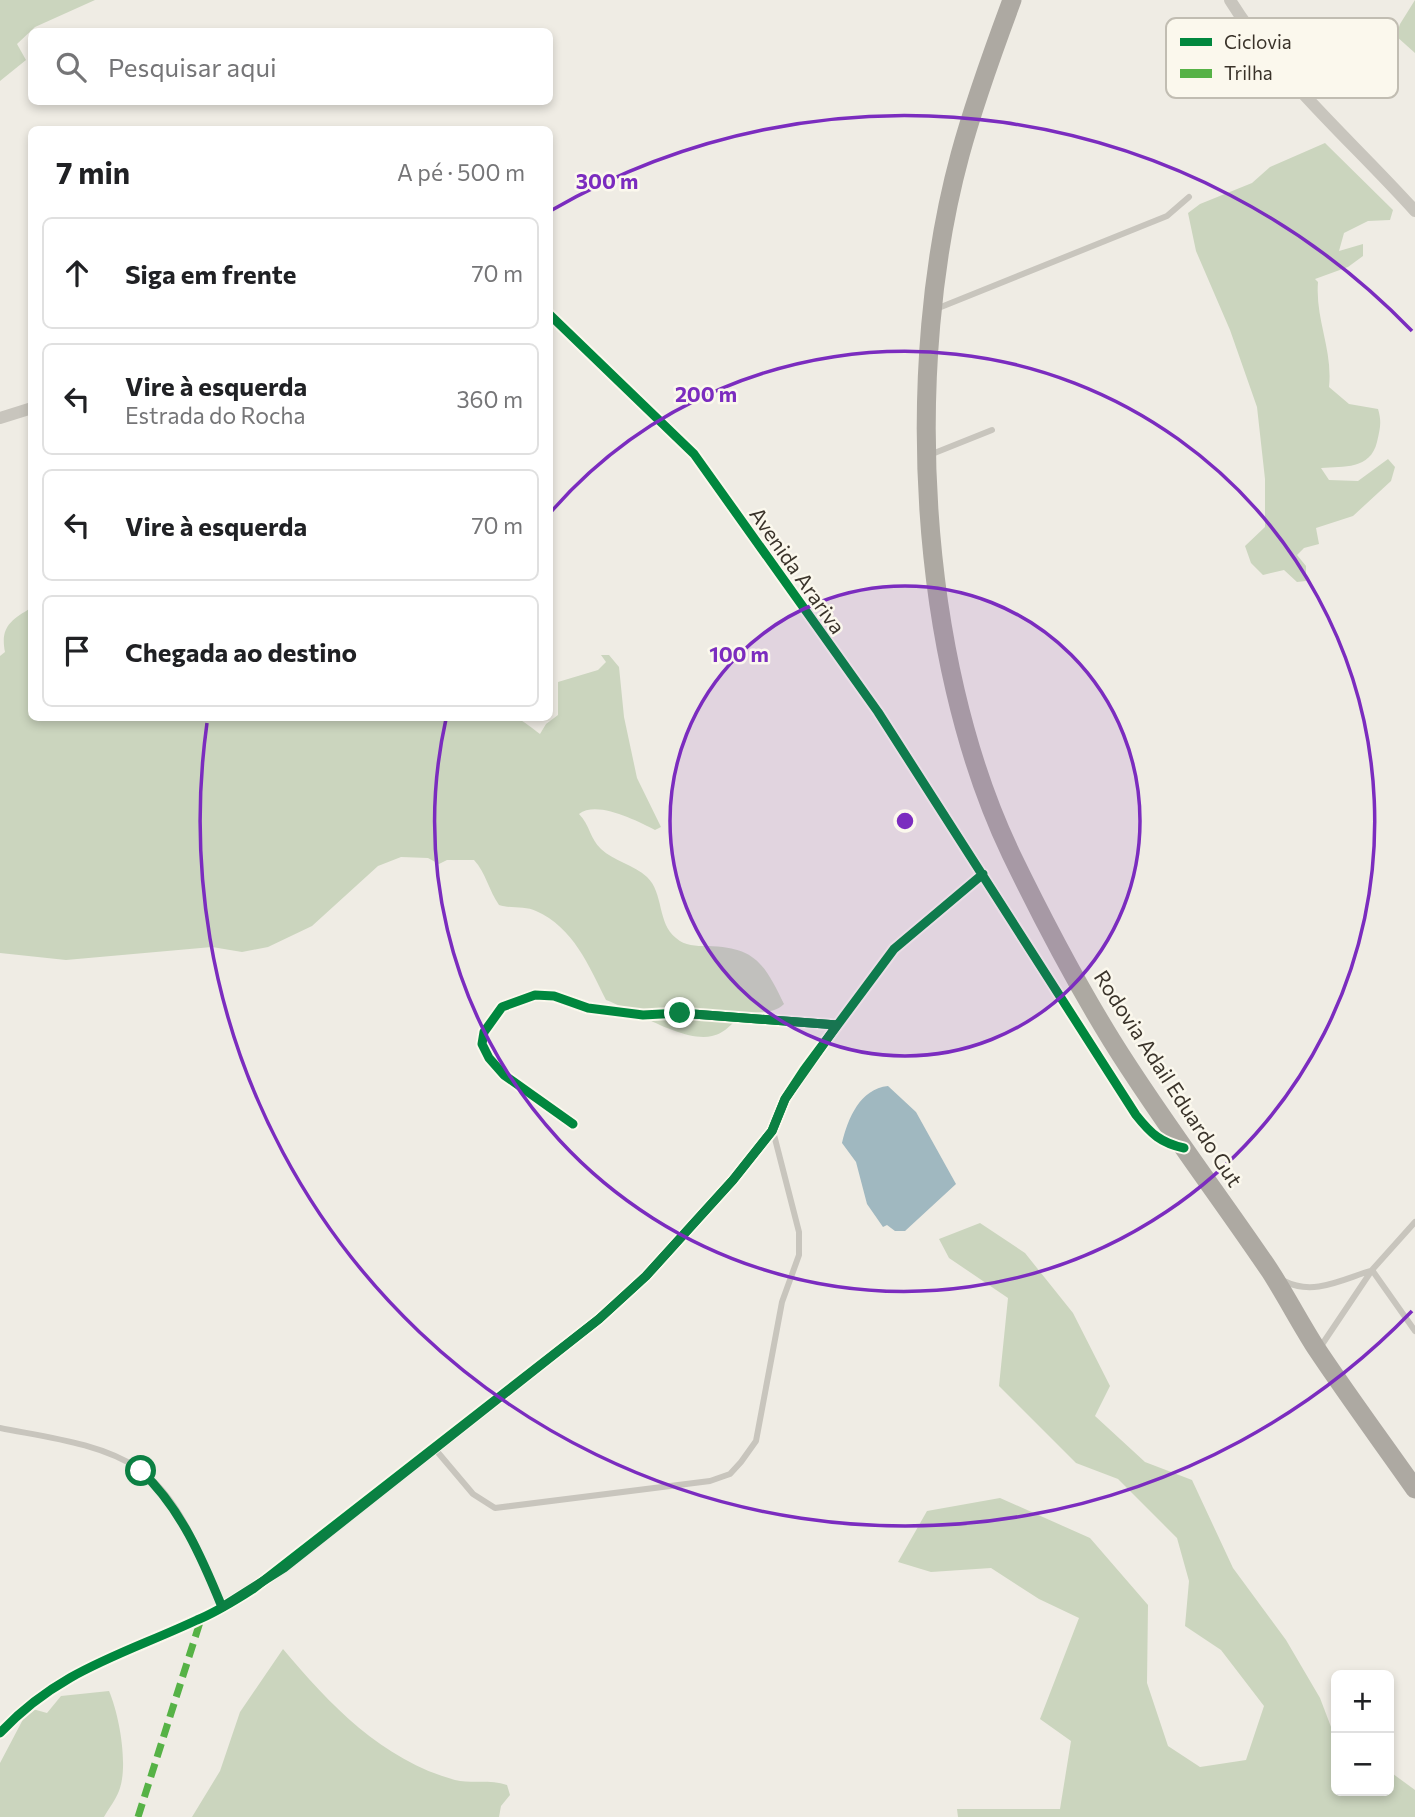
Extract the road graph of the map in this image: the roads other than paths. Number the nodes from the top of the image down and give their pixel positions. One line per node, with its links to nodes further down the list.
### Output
1 (1012, 0): 7 (main road, Rodovia Adail Eduardo Gut)
2 (1230, 0): 3 (street)
3 (1241, 18)
4 (1309, 98): 6 (street)
5 (1189, 197): 7 (lane)
6 (1415, 211)
7 (933, 310): 12 (main road, Rodovia Adail Eduardo Gut)
8 (553, 318): 13 (street, Avenida Arariva)
9 (28, 409): 10 (street)
10 (0, 418)
11 (992, 430): 12 (lane)
12 (928, 456): 17 (main road, Rodovia Adail Eduardo Gut)
13 (982, 874): 14 (street); 17 (street, Avenida Arariva)
14 (837, 1025): 15 (street); 16 (street)
15 (573, 1124)
16 (772, 1131): 24 (street); 24 (lane)
17 (1184, 1148): 20 (main road, Rodovia Adail Eduardo Gut)
18 (1415, 1222): 19 (lane)
19 (1372, 1270): 20 (lane); 21 (lane); 22 (lane)
20 (1273, 1276): 22 (main road, Rodovia Adail Eduardo Gut)
21 (1415, 1331)
22 (1318, 1351): 25 (main road, Rodovia Adail Eduardo Gut)
23 (0, 1428): 26 (lane)
24 (435, 1449): 26 (street)
25 (1415, 1489)
26 (222, 1607): 27 (street)
27 (0, 1734)

